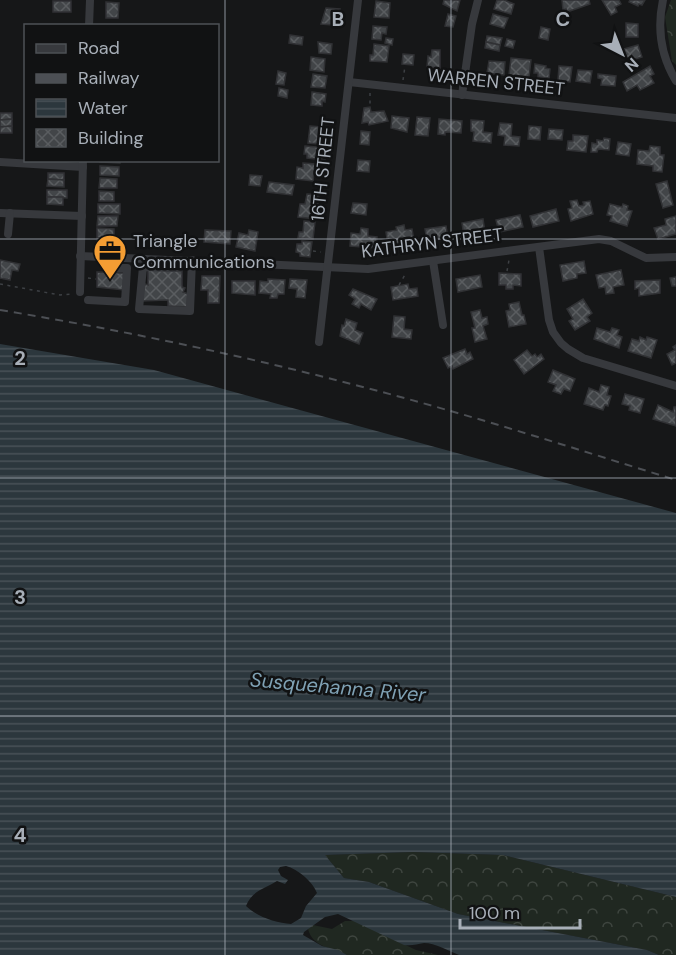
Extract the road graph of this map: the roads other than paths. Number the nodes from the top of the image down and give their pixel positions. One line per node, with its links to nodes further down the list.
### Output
1 (90, 0): 5 (street)
2 (358, 0): 7 (street, 16TH STREET)
3 (478, 0): 8 (street)
4 (663, 0): 6 (street)
5 (89, 24)
6 (676, 81)
7 (349, 82): 8 (street, WARREN STREET); 22 (street, 16TH STREET)
8 (462, 95): 9 (street, WARREN STREET)
9 (676, 118)
10 (0, 162): 11 (street)
11 (83, 164): 14 (street)
12 (0, 213): 13 (street)
13 (10, 213): 14 (street); 15 (street)
14 (82, 216): 17 (street)
15 (8, 234)
16 (538, 247): 19 (street, KATHRYN STREET); 21 (street, KATHRYN STREET); 28 (street)
17 (80, 256): 18 (street, KATHRYN STREET); 24 (street)
18 (118, 257): 20 (street, KATHRYN STREET); 25 (street)
19 (676, 257)
20 (192, 260): 22 (street, KATHRYN STREET); 23 (street)
21 (433, 261): 22 (street, KATHRYN STREET); 26 (street)
22 (328, 266): 27 (street, 16TH STREET)
23 (174, 268)
24 (80, 292)
25 (88, 300)
26 (443, 326)
27 (320, 342)
28 (676, 386)

